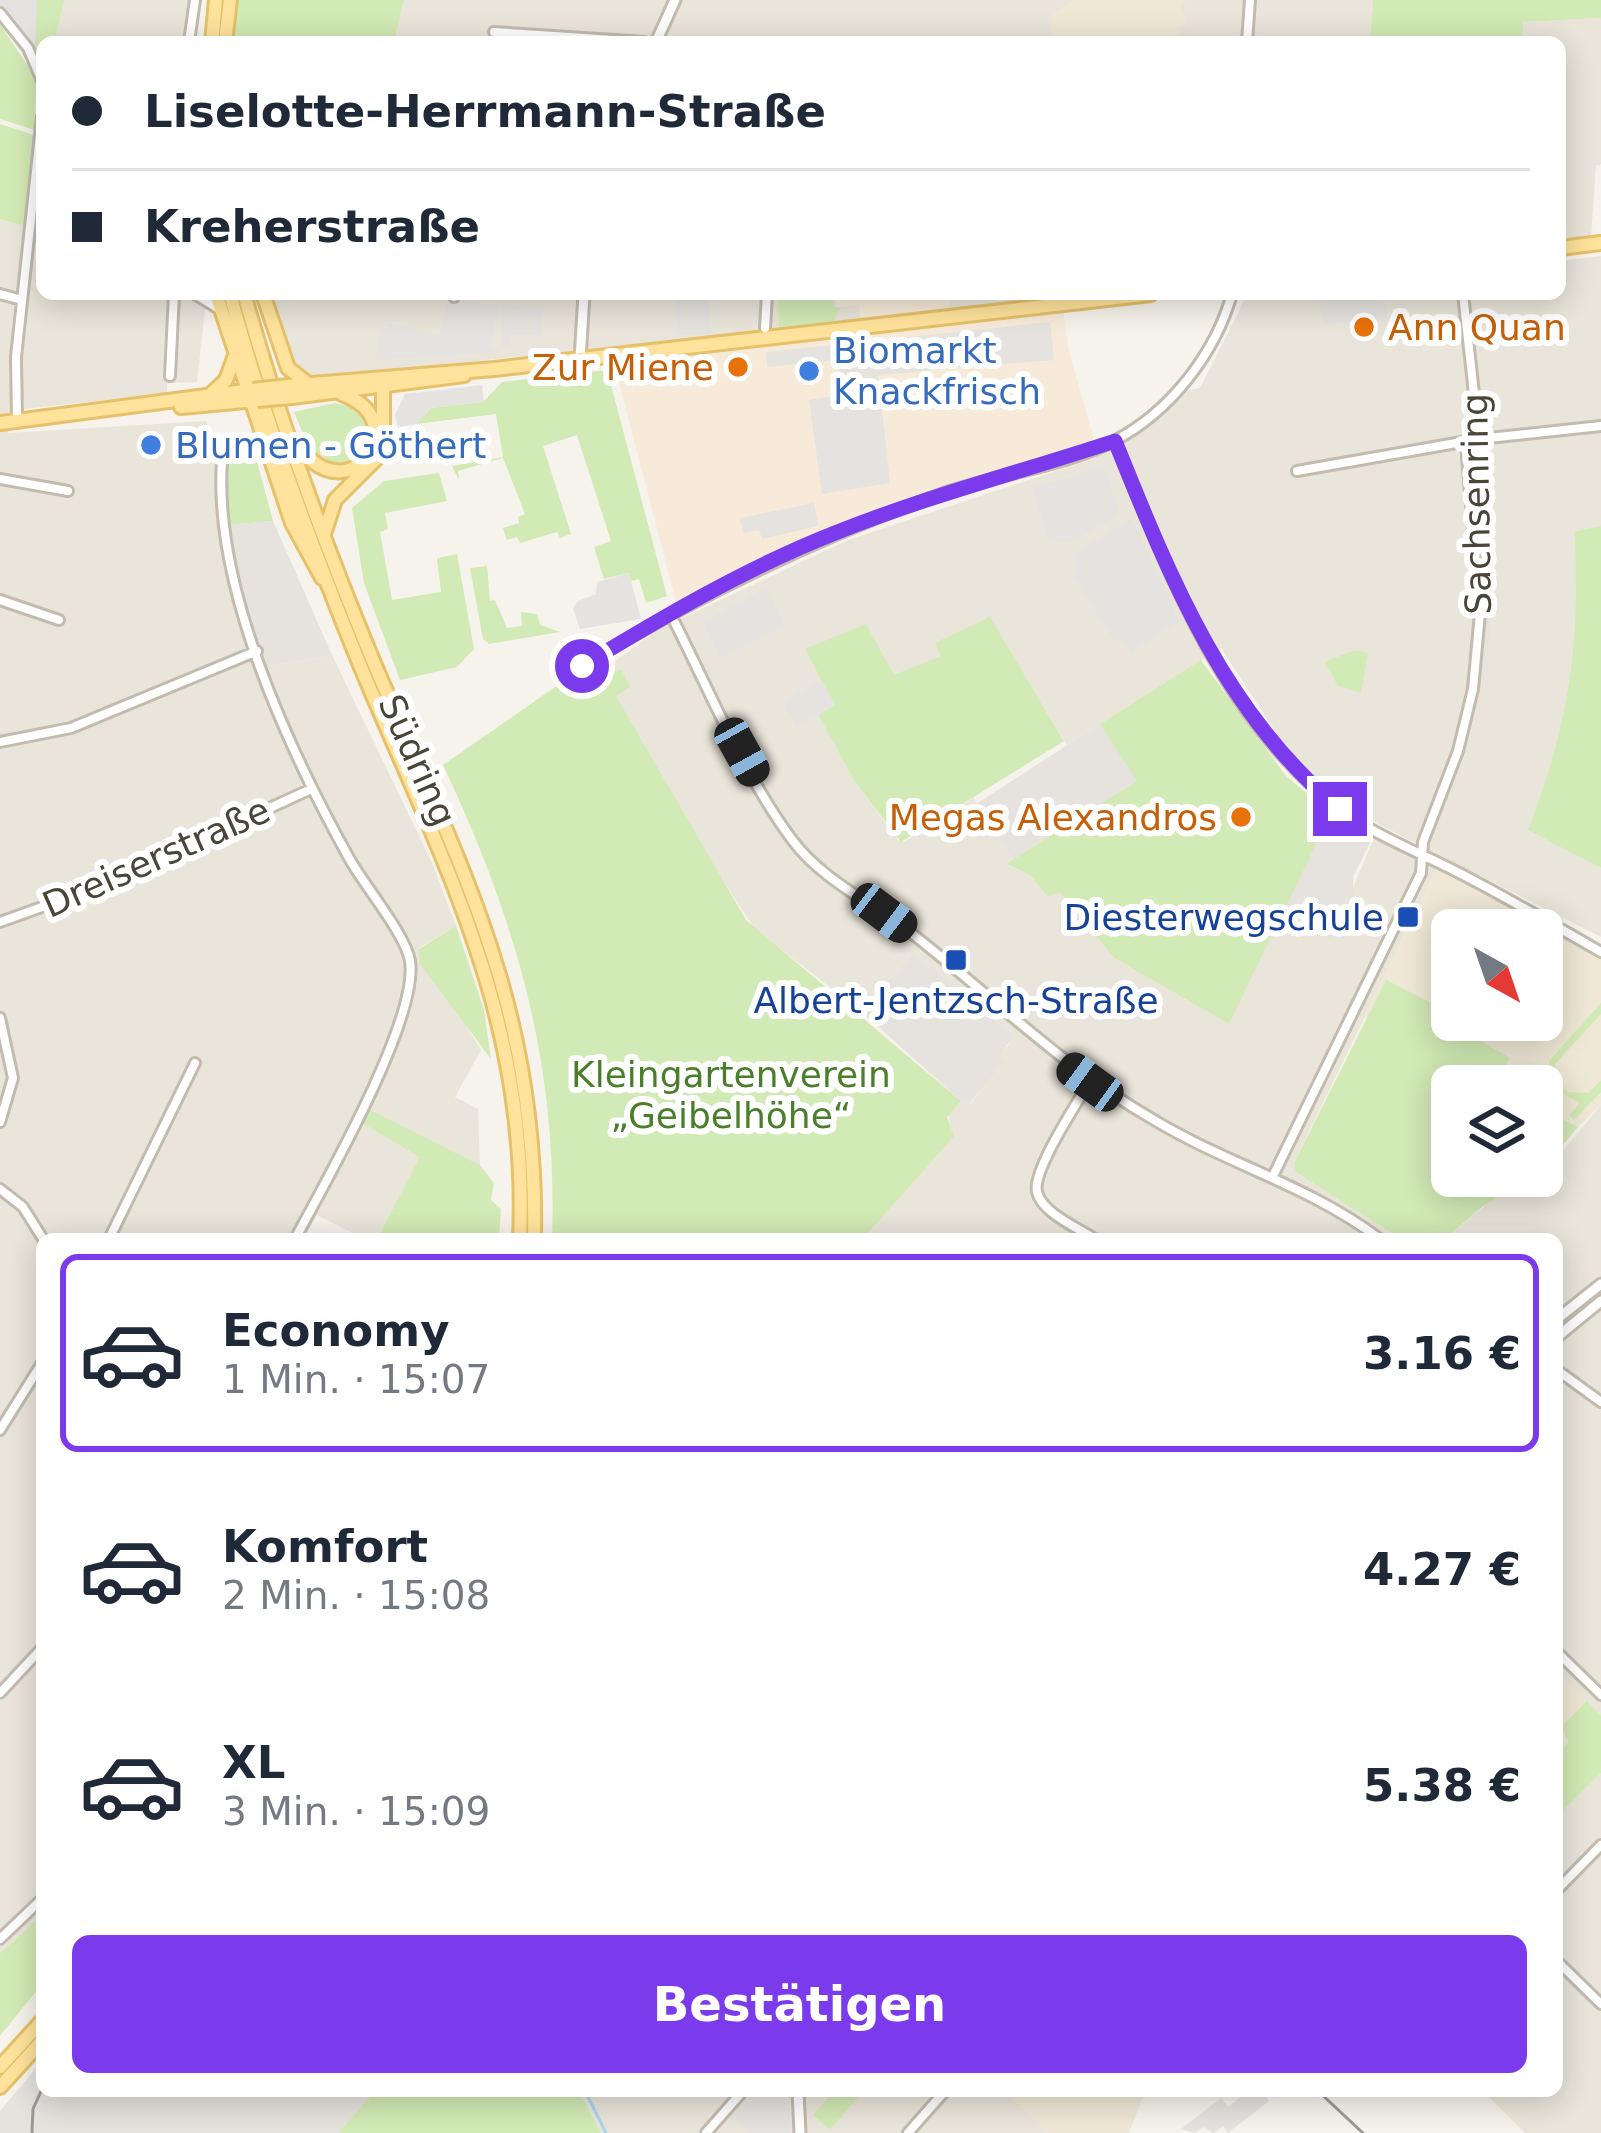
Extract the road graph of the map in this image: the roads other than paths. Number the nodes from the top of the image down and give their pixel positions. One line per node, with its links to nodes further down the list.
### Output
1 (195, 0): 8 (street)
2 (216, 0): 9 (main road)
3 (230, 0): 10 (main road)
4 (675, 0): 12 (street)
5 (1250, 0): 13 (street)
6 (0, 14): 14 (street)
7 (494, 32): 11 (street)
8 (190, 36)
9 (213, 36)
10 (226, 36)
11 (514, 36)
12 (659, 36)
13 (1247, 36)
14 (36, 67)
15 (36, 171): 19 (street)
16 (1601, 243): 17 (main road)
17 (1566, 247)
18 (0, 294): 19 (street)
19 (22, 300): 42 (street)
20 (175, 300): 35 (street)
21 (205, 300): 31 (street)
22 (218, 300): 31 (main road)
23 (232, 300): 55 (main road, Südring)
24 (246, 300): 46 (main road, Südring)
25 (265, 300): 37 (main road)
26 (584, 300): 34 (street)
27 (767, 300): 32 (street)
28 (1098, 300): 34 (main road)
29 (1230, 300): 48 (street)
30 (1463, 300): 47 (street, Sachsenring)
31 (220, 309): 33 (main road)
32 (765, 328)
33 (234, 353): 40 (main road); 41 (main road)
34 (580, 359): 36 (main road)
35 (170, 376)
36 (383, 381): 37 (main road); 39 (main road); 54 (main road)
37 (308, 384): 38 (main road)
38 (290, 391): 39 (main road); 40 (main road, bridge)
39 (335, 392): 46 (main road)
40 (253, 395): 41 (main road); 45 (main road)
41 (214, 400): 42 (main road); 45 (main road)
42 (17, 421): 43 (main road)
43 (0, 423)
44 (1601, 426): 47 (street)
45 (260, 429): 55 (main road)
46 (290, 433): 54 (main road, Südring)
47 (1479, 439): 49 (street, Sachsenring)
48 (1115, 441): 57 (street); 63 (street)
49 (1466, 445): 51 (street); 63 (street, Sachsenring)
50 (222, 460): 59 (street)
51 (1298, 471)
52 (0, 479): 53 (street)
53 (68, 491)
54 (325, 532): 76 (main road, Südring)
55 (333, 593): 75 (main road, Südring)
56 (0, 600): 58 (street)
57 (671, 615): 60 (street); 68 (street)
58 (59, 620)
59 (257, 651): 61 (street); 62 (street)
60 (582, 666)
61 (0, 742)
62 (311, 789): 64 (street, Dreiserstraße); 74 (street)
63 (1425, 856): 65 (street); 70 (street, Sachsenring)
64 (0, 922)
65 (1601, 952)
66 (0, 1018): 69 (street)
67 (195, 1063): 73 (street)
68 (1090, 1082): 70 (street); 77 (street)
69 (0, 1122)
70 (1273, 1176): 78 (street)
71 (0, 1189): 72 (street)
72 (40, 1233)
73 (112, 1233)
74 (298, 1233)
75 (520, 1233)
76 (534, 1233)
77 (1086, 1233)
78 (1371, 1233)
79 (1601, 1284): 81 (street)
80 (1601, 1301): 82 (street)
81 (1563, 1314)
82 (1563, 1331)
83 (36, 1373): 86 (street)
84 (1563, 1374): 85 (street)
85 (1601, 1402)
86 (0, 1430)
87 (36, 1655): 89 (street)
88 (1563, 1658): 90 (street)
89 (0, 1694)
90 (1601, 1695)
91 (1601, 1846): 92 (street)
92 (1563, 1884)
93 (36, 1904): 94 (street)
94 (0, 1939)
95 (1563, 1967): 96 (street)
96 (1601, 2004)
97 (36, 2027): 99 (main road)
98 (36, 2048): 100 (main road)
99 (0, 2066)
100 (0, 2087)
101 (737, 2097): 104 (street)
102 (798, 2097): 105 (street)
103 (940, 2097): 106 (street)
104 (706, 2133)
105 (800, 2133)
106 (908, 2133)

